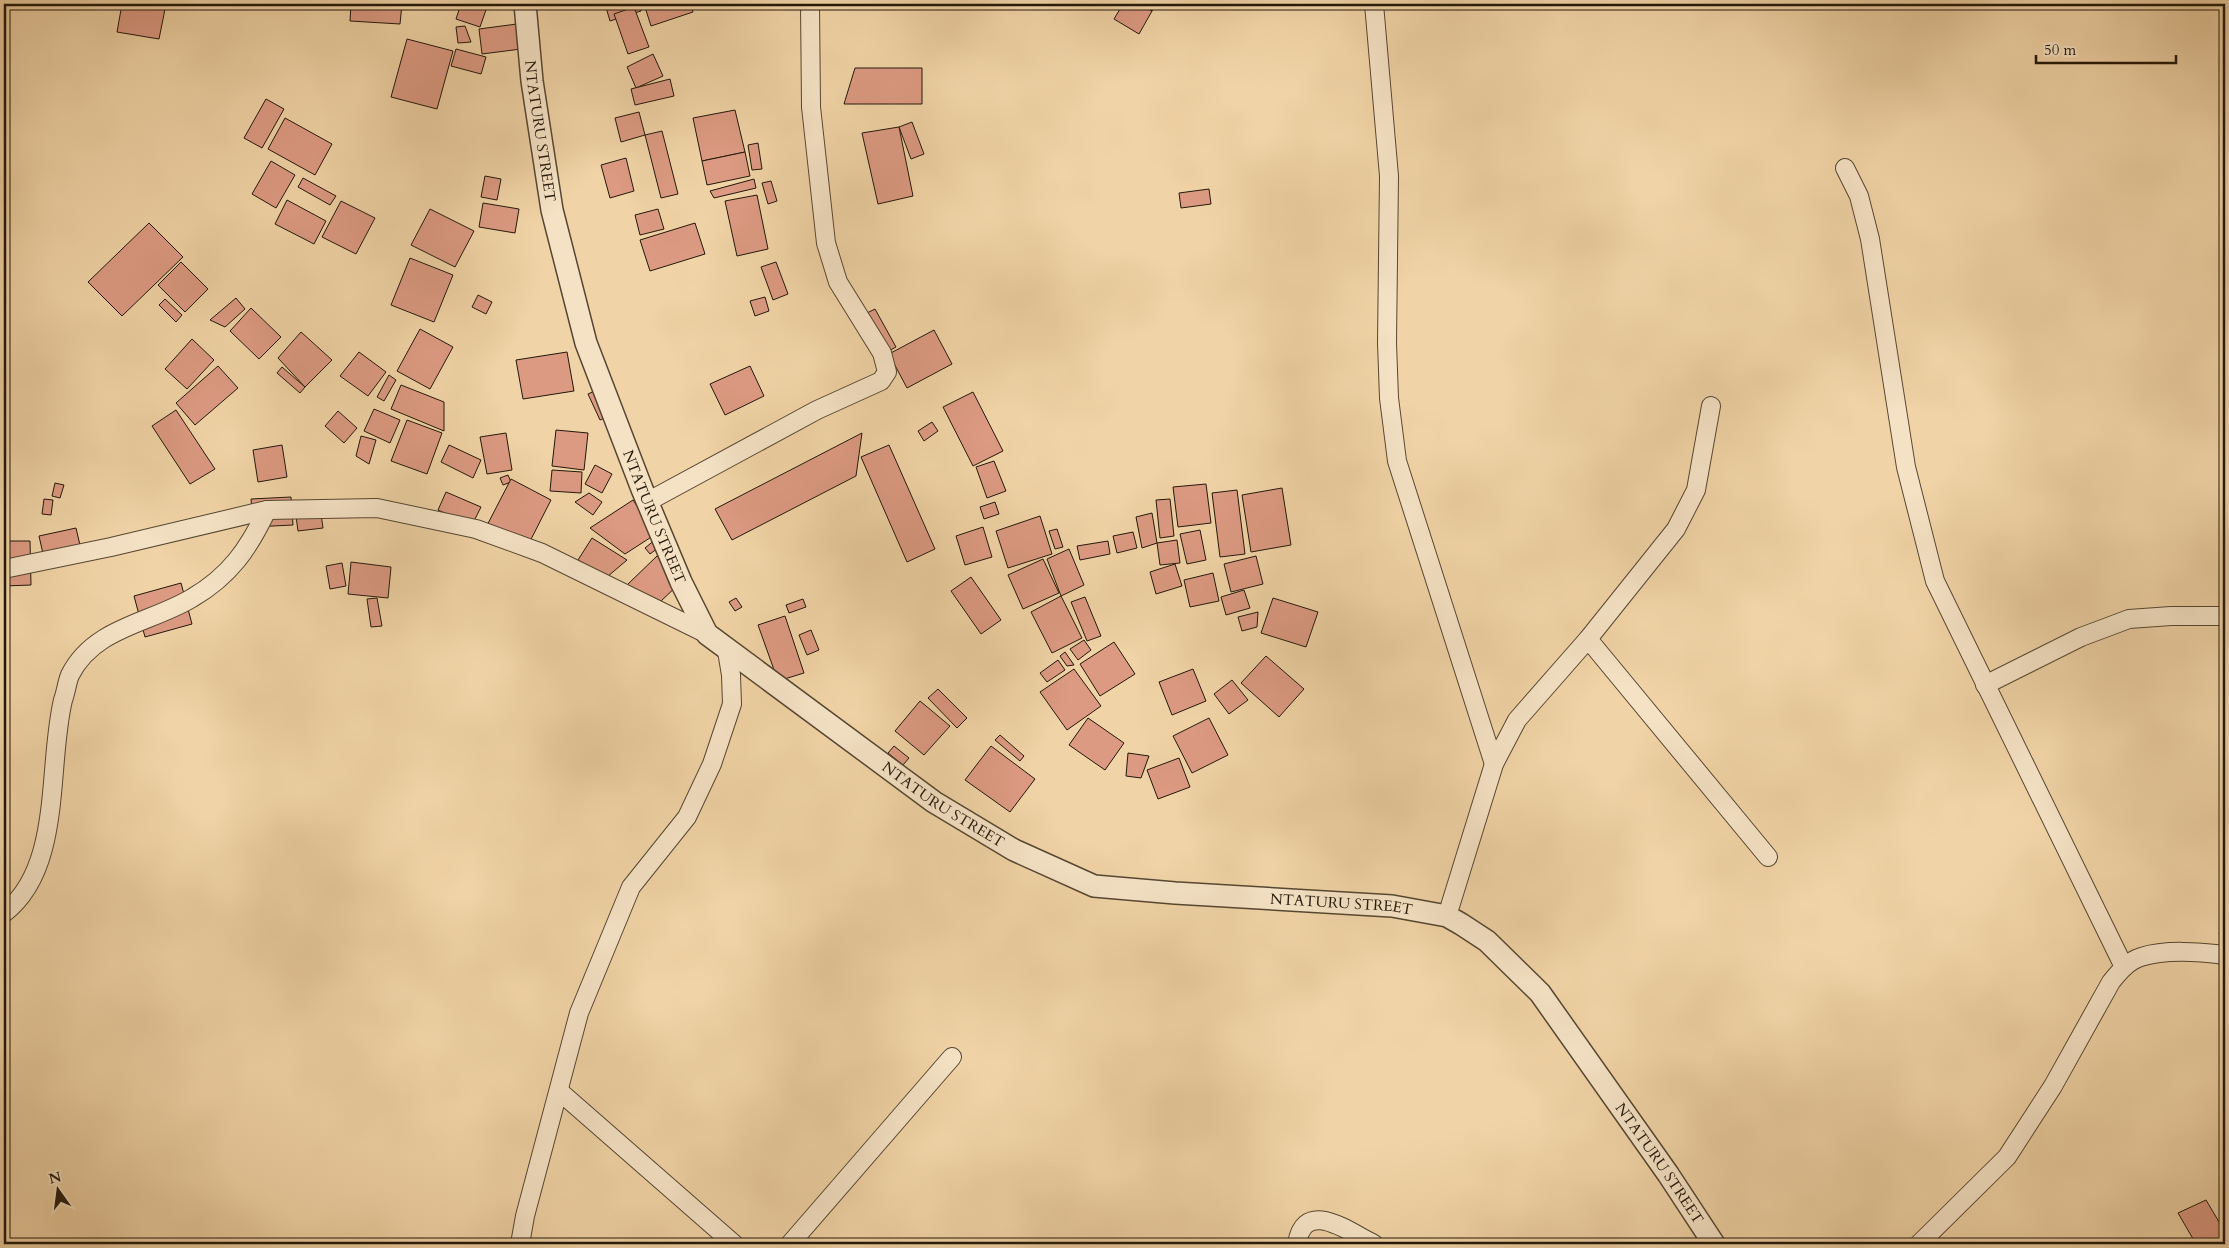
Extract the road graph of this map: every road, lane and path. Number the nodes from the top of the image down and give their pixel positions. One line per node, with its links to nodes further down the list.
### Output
1 (525, 4): 6 (street, NTATURU STREET)
2 (810, 4): 6 (street)
3 (1374, 4): 14 (street)
4 (1846, 168): 13 (street)
5 (1711, 406): 11 (street)
6 (647, 502): 10 (street, NTATURU STREET)
7 (267, 510): 8 (street); 10 (street); 16 (street)
8 (4, 569)
9 (2225, 616): 13 (street)
10 (707, 634): 12 (street, NTATURU STREET)
11 (1588, 639): 14 (street); 15 (street)
12 (727, 651): 17 (street, NTATURU STREET); 21 (street)
13 (1985, 685): 19 (street)
14 (1494, 764): 17 (street)
15 (1768, 857)
16 (4, 913)
17 (1447, 916): 27 (street, NTATURU STREET)
18 (2225, 955): 19 (street)
19 (2124, 967): 28 (street)
20 (952, 1057): 24 (street)
21 (559, 1091): 22 (street); 23 (street)
22 (520, 1244)
23 (734, 1244)
24 (790, 1244)
25 (1297, 1244): 26 (street)
26 (1374, 1244)
27 (1714, 1244)
28 (1919, 1244)

